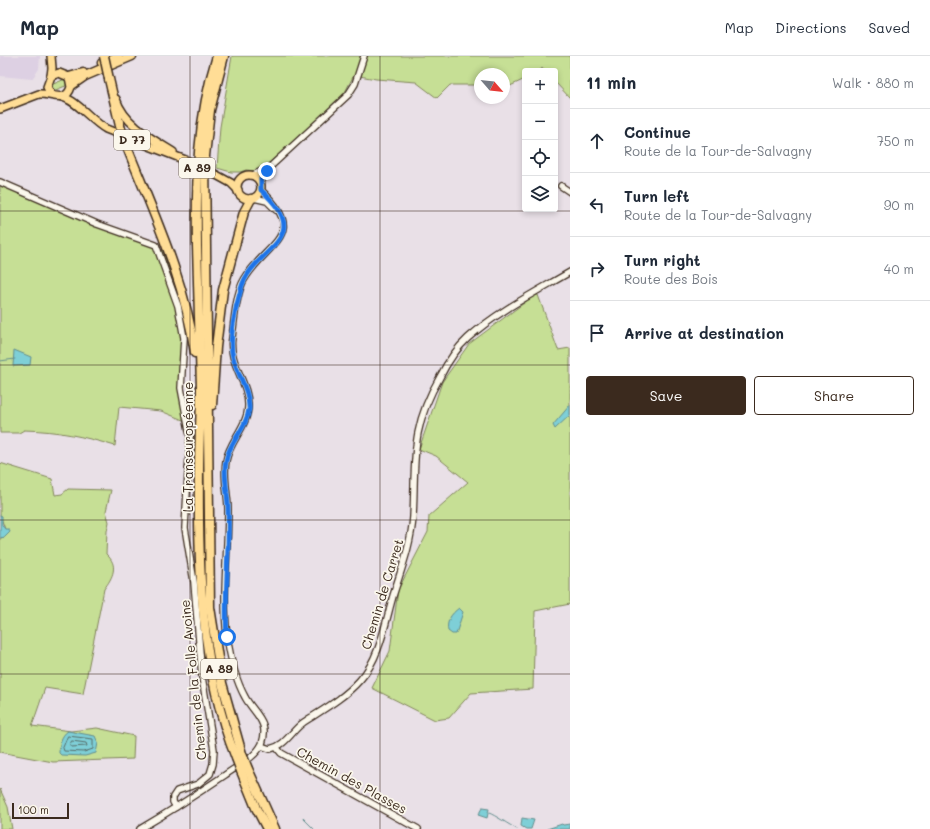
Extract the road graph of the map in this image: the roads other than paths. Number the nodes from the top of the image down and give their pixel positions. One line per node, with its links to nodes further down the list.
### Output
1 (52, 56): 8 (main road); 10 (main road)
2 (104, 56): 9 (highway, bridge)
3 (118, 56): 10 (highway)
4 (132, 56): 10 (highway)
5 (217, 56): 28 (highway, La Transeuropéenne / A 89)
6 (224, 56): 29 (highway, La Transeuropéenne / A 89)
7 (364, 56): 17 (street)
8 (51, 76): 10 (main road); 11 (main road)
9 (110, 78): 16 (main road, D 77); 28 (highway, bridge)
10 (68, 81): 13 (main road); 16 (main road, D 77)
11 (47, 84): 12 (main road); 14 (main road)
12 (51, 94): 13 (main road); 15 (main road)
13 (62, 97): 16 (main road, D 77)
14 (0, 104)
15 (0, 108)
16 (82, 111)
17 (272, 166): 18 (street); 22 (street)
18 (253, 176): 19 (main road); 22 (main road)
19 (243, 177): 23 (main road); 23 (main road)
20 (0, 182): 34 (street, Chemin de la Folle Avoine)
21 (561, 186): 24 (street)
22 (261, 187): 25 (main road); 26 (street)
23 (238, 190): 25 (main road)
24 (570, 192)
25 (253, 199): 26 (street); 29 (highway)
26 (283, 227): 30 (street)
27 (570, 272): 31 (street, Chemin de Carret)
28 (201, 391): 32 (highway, La Transeuropéenne / A 89)
29 (207, 420): 32 (highway, La Transeuropéenne / A 89)
30 (260, 746): 31 (street); 34 (street)
31 (277, 748): 38 (street, Chemin des Plasses)
32 (239, 756): 33 (highway, La Transeuropéenne / A 89, bridge)
33 (244, 770): 36 (highway, La Transeuropéenne / A 89); 37 (highway, La Transeuropéenne / A 89)
34 (176, 807): 35 (street)
35 (140, 829)
36 (267, 829)
37 (275, 829)
38 (418, 829)

